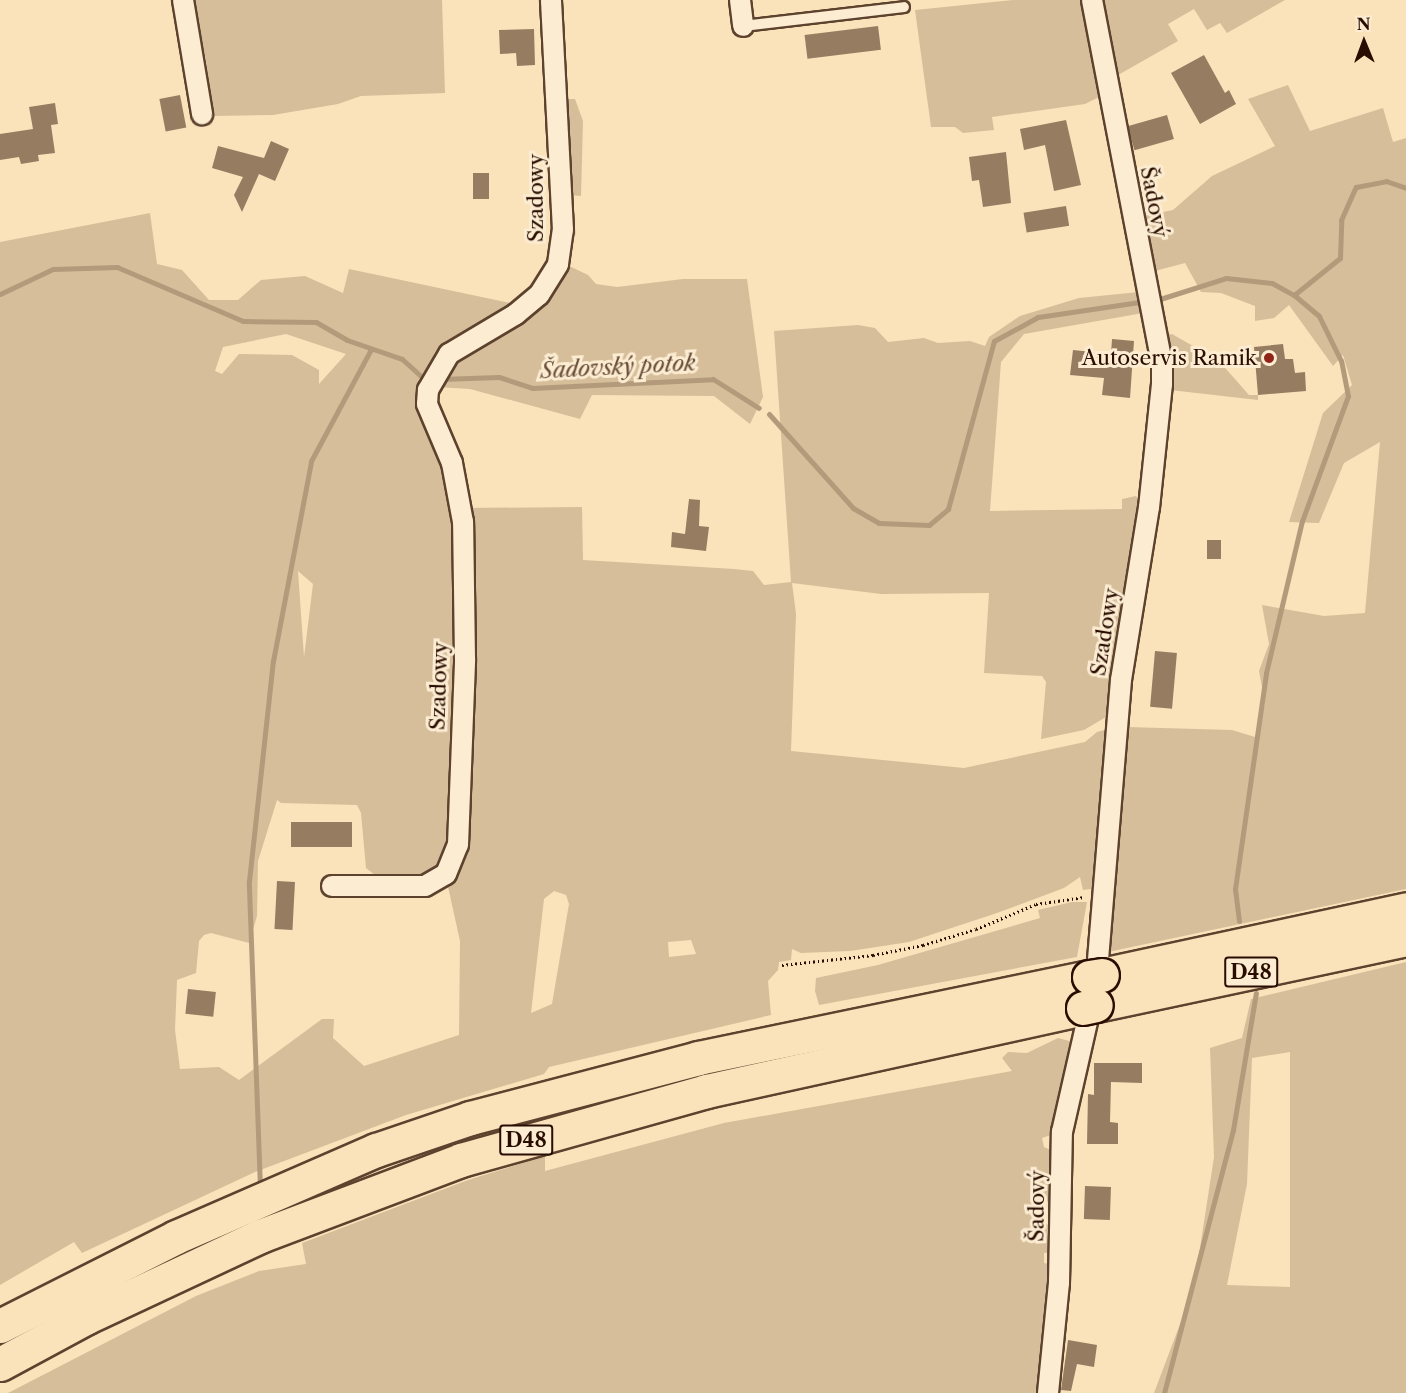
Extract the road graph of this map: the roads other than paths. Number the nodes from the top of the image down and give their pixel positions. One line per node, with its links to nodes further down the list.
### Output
1 (183, 0): 7 (street)
2 (551, 0): 9 (street, Szadowy)
3 (740, 0): 6 (street)
4 (1092, 0): 8 (street, Šadový)
5 (904, 7): 6 (lane)
6 (743, 26)
7 (202, 114)
8 (1150, 312): 12 (street, Szadowy)
9 (332, 886)
10 (1406, 909): 12 (highway, D48)
11 (1406, 939): 12 (highway, D48)
12 (1093, 991): 13 (highway, D48); 14 (highway, D48); 15 (street, Šadový)
13 (0, 1326)
14 (0, 1364)
15 (1048, 1393)

